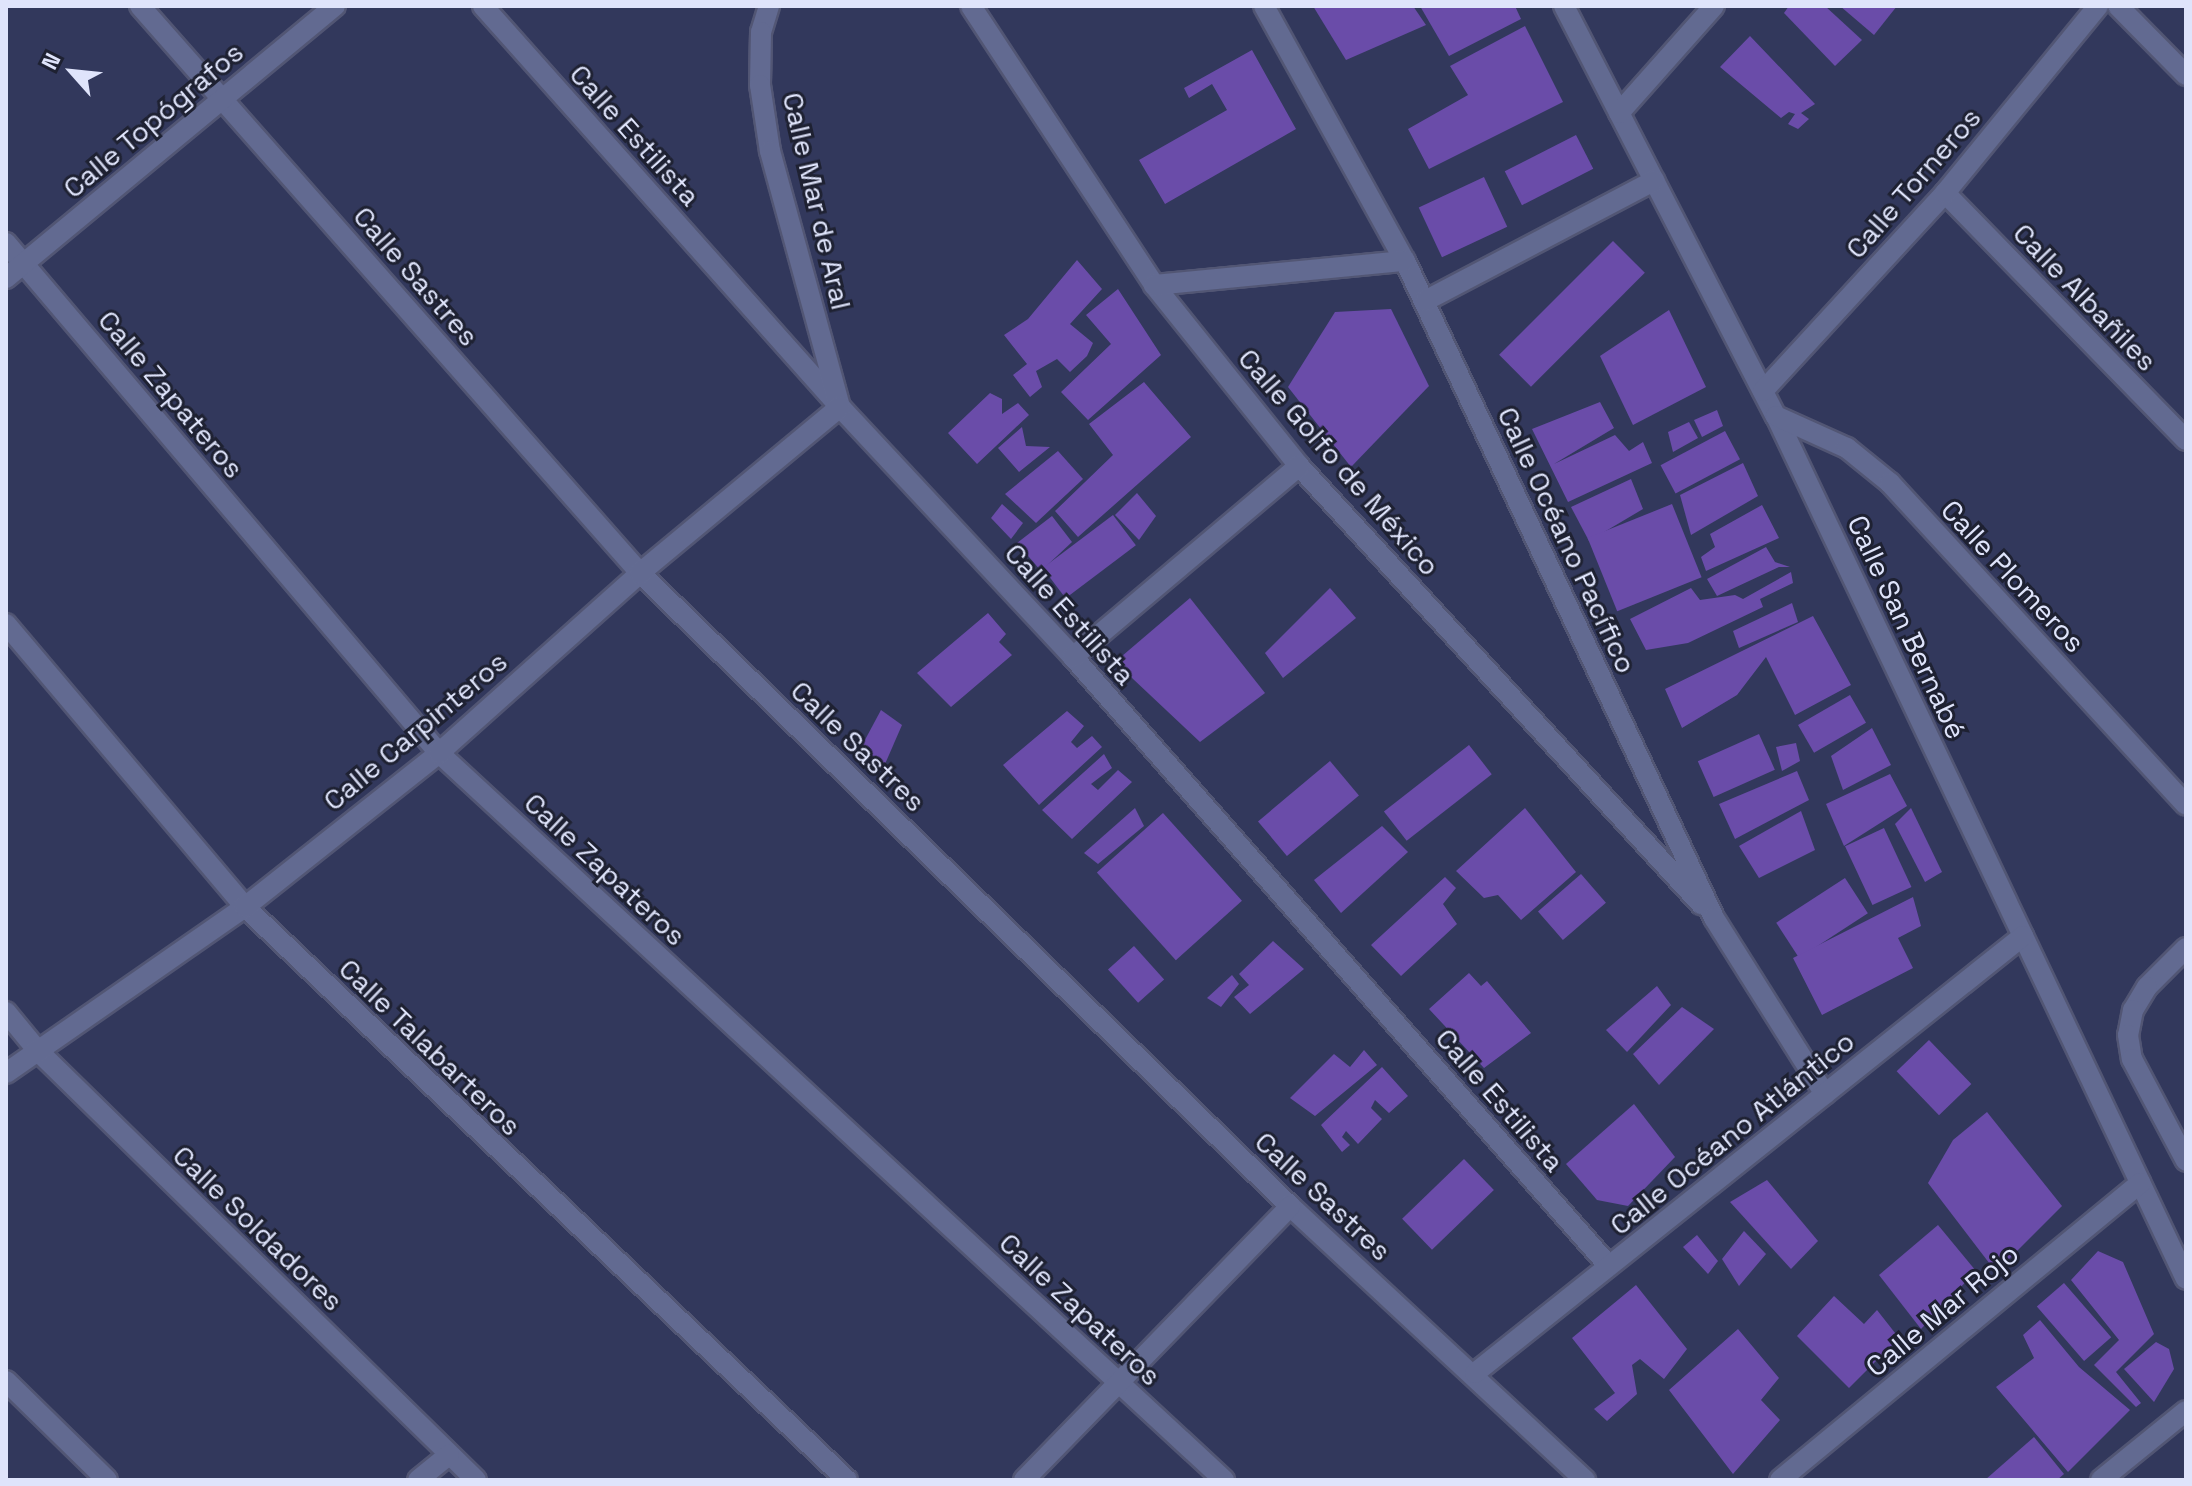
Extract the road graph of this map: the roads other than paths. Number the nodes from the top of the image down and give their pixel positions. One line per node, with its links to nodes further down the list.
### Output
1 (140, 6): 12 (street, Calle Sastres)
2 (335, 6): 12 (street, Calle Topógrafos)
3 (483, 6): 23 (street, Calle Estilista)
4 (769, 6): 23 (street, Calle Mar de Aral)
5 (971, 6): 20 (street, Calle Golfo de México)
6 (1264, 6): 17 (street, Calle Océano Pacífico)
7 (1564, 6): 13 (street, Calle San Bernabé)
8 (1714, 6): 13 (street)
9 (2098, 6): 15 (street, Calle Torneros)
10 (2118, 6): 11 (street)
11 (2186, 75)
12 (222, 99): 18 (street, Calle Topógrafos); 27 (street, Calle Sastres)
13 (1619, 113): 14 (street, Calle San Bernabé)
14 (1654, 181): 21 (street); 22 (street, Calle San Bernabé)
15 (1945, 193): 22 (street, Calle Torneros); 25 (street, Calle Albañiles)
16 (6, 243): 18 (street, Calle Zapateros)
17 (1405, 261): 20 (street); 21 (street, Calle Océano Pacífico)
18 (24, 264): 19 (street, Calle Topógrafos); 30 (street, Calle Zapateros)
19 (6, 278)
20 (1154, 285): 26 (street, Calle Golfo de México)
21 (1425, 301): 33 (street, Calle Océano Pacífico)
22 (1763, 391): 24 (street, Calle San Bernabé)
23 (840, 407): 27 (street, Calle Carpinteros); 29 (street, Calle Estilista)
24 (1776, 416): 31 (street, Calle Plomeros); 34 (street, Calle San Bernabé)
25 (2186, 440)
26 (1299, 466): 29 (street); 33 (street, Calle Golfo de México)
27 (640, 573): 30 (street, Calle Carpinteros); 42 (street, Calle Sastres)
28 (6, 624): 32 (street, Calle Talabarteros)
29 (1073, 657): 43 (street, Calle Estilista)
30 (439, 753): 32 (street, Calle Carpinteros); 47 (street, Calle Zapateros)
31 (2186, 805)
32 (245, 907): 37 (street, Calle Carpinteros); 53 (street, Calle Talabarteros)
33 (1714, 918): 39 (street, Calle Océano Pacífico)
34 (2023, 936): 39 (street, Calle Océano Atlántico); 41 (street, Calle San Bernabé)
35 (2186, 948): 40 (street)
36 (6, 1012): 37 (street, Calle Soldadores)
37 (38, 1051): 38 (street, Calle Carpinteros); 49 (street, Calle Soldadores)
38 (6, 1073)
39 (1825, 1094): 43 (street, Calle Océano Atlántico)
40 (2186, 1161)
41 (2140, 1183): 44 (street, Calle San Bernabé); 57 (street, Calle Mar Rojo)
42 (1290, 1206): 45 (street, Calle Sastres); 47 (street)
43 (1609, 1266): 45 (street, Calle Océano Atlántico)
44 (2186, 1279)
45 (1475, 1373): 56 (street, Calle Sastres)
46 (6, 1381): 50 (street)
47 (1120, 1385): 54 (street); 55 (street, Calle Zapateros)
48 (2186, 1411): 58 (street)
49 (449, 1455): 51 (street); 52 (street, Calle Soldadores)
50 (107, 1480)
51 (418, 1480)
52 (476, 1480)
53 (847, 1480)
54 (1024, 1480)
55 (1224, 1480)
56 (1585, 1480)
57 (1780, 1480)
58 (2101, 1480)

